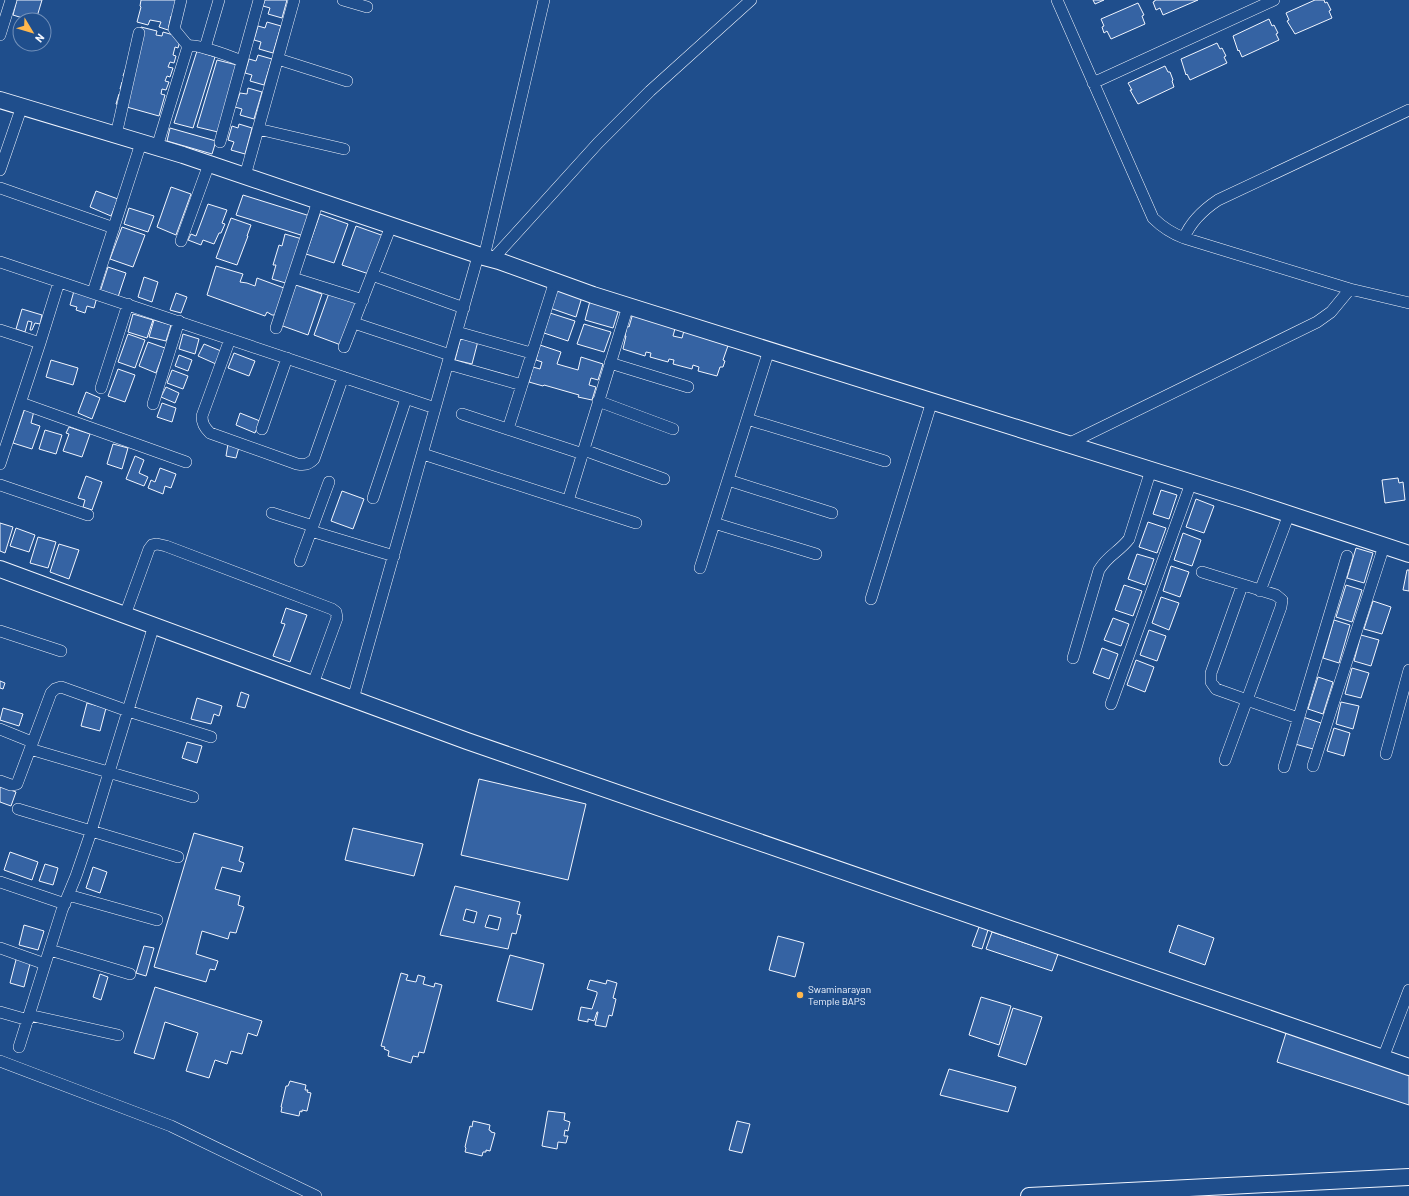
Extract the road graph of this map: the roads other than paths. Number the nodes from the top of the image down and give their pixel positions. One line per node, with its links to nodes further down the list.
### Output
1 (11, 0): 13 (street)
2 (181, 0): 14 (street)
3 (219, 0): 15 (street)
4 (259, 0): 17 (street)
5 (294, 0): 16 (street)
6 (343, 0): 11 (street)
7 (544, 0): 38 (street)
8 (751, 0): 38 (street)
9 (1057, 0): 19 (street)
10 (1274, 0): 19 (street)
11 (367, 7)
12 (139, 33): 24 (street)
13 (0, 35)
14 (188, 46): 15 (street); 27 (street)
15 (205, 48): 17 (street)
16 (278, 59): 18 (street); 23 (street)
17 (242, 61): 25 (street)
18 (347, 81)
19 (1093, 82): 36 (street)
20 (0, 100): 21 (street)
21 (22, 106): 24 (street); 30 (street)
22 (1409, 110): 36 (street)
23 (258, 129): 28 (street); 31 (street)
24 (116, 135): 26 (street)
25 (220, 142)
26 (141, 143): 27 (street); 35 (street)
27 (157, 147): 29 (street)
28 (344, 149)
29 (209, 164): 31 (street); 37 (street)
30 (0, 170)
31 (245, 176): 33 (street)
32 (0, 188): 35 (street)
33 (318, 201): 34 (street); 41 (street)
34 (392, 226): 38 (street); 40 (street)
35 (114, 228): 45 (street)
36 (1184, 238): 44 (street)
37 (182, 241)
38 (485, 258): 42 (street); 50 (street)
39 (0, 262): 43 (street)
40 (372, 276): 46 (street); 50 (street)
41 (293, 278): 46 (street); 53 (street)
42 (555, 281): 49 (street); 60 (street)
43 (59, 282): 45 (street); 57 (street)
44 (1350, 289): 47 (street); 79 (street)
45 (94, 292): 48 (street)
46 (363, 300): 52 (street)
47 (1409, 303)
48 (128, 304): 51 (street); 67 (street)
49 (628, 306): 59 (street); 63 (street)
50 (464, 308): 55 (street)
51 (179, 321): 56 (street); 72 (street)
52 (354, 323): 58 (street); 62 (street)
53 (276, 328)
54 (0, 330): 57 (street)
55 (457, 332): 60 (street); 62 (street)
56 (230, 339): 61 (street); 64 (street)
57 (40, 343): 71 (street)
58 (344, 347)
59 (769, 350): 70 (street); 75 (street)
60 (531, 353): 65 (street)
61 (287, 358): 64 (street); 76 (street)
62 (449, 359): 65 (street); 73 (street)
63 (610, 363): 66 (street); 69 (street)
64 (343, 377): 68 (street)
65 (522, 386): 77 (street)
66 (688, 386)
67 (102, 388)
68 (406, 398): 73 (street); 91 (street)
69 (598, 401): 78 (street); 80 (street)
70 (932, 401): 79 (street); 111 (street)
71 (20, 403): 83 (street); 84 (street)
72 (153, 404)
73 (435, 408): 81 (street)
74 (462, 414): 77 (street)
75 (747, 419): 82 (street); 87 (street)
76 (262, 429)
77 (508, 429): 80 (street)
78 (673, 429)
79 (1068, 444): 85 (street)
80 (583, 452): 86 (street); 92 (street)
81 (423, 454): 92 (street); 103 (street)
82 (885, 461)
83 (186, 462)
84 (0, 464)
85 (1151, 470): 89 (street); 116 (street)
86 (664, 479)
87 (728, 480): 94 (street); 98 (street)
88 (329, 482): 99 (street)
89 (1191, 483): 95 (street); 121 (street)
90 (0, 485): 96 (street)
91 (374, 498)
92 (568, 500): 97 (street)
93 (272, 513): 99 (street)
94 (832, 513)
95 (1289, 514): 100 (street); 110 (street)
96 (88, 515)
97 (636, 523)
98 (714, 523): 101 (street); 106 (street)
99 (312, 528): 103 (street); 105 (street)
100 (1384, 546): 102 (street); 129 (street)
101 (816, 554)
102 (1409, 554)
103 (394, 556): 119 (street)
104 (1347, 556): 123 (street)
105 (300, 561)
106 (700, 568)
107 (0, 569): 112 (street)
108 (1202, 572): 109 (street)
109 (1242, 586): 110 (street); 120 (street)
110 (1260, 591): 120 (street)
111 (870, 599)
112 (125, 615): 113 (street); 118 (street)
113 (154, 626): 118 (street); 122 (street)
114 (0, 631): 115 (street)
115 (61, 651)
116 (1073, 658)
117 (1409, 670): 127 (street)
118 (313, 684): 119 (street)
119 (353, 699): 149 (street)
120 (1246, 701): 123 (street); 128 (street)
121 (1111, 704)
122 (128, 711): 125 (street); 126 (street); 131 (street)
123 (1298, 718): 130 (street)
124 (0, 729): 126 (street)
125 (211, 737)
126 (31, 745): 131 (street); 132 (street)
127 (1386, 754)
128 (1225, 760)
129 (1313, 766)
130 (1284, 767)
131 (109, 772): 133 (street); 135 (street)
132 (0, 781)
133 (193, 797)
134 (18, 809): 135 (street)
135 (91, 832): 136 (street); 138 (street)
136 (178, 857)
137 (0, 882): 138 (street)
138 (66, 899): 139 (street); 141 (street)
139 (157, 920)
140 (0, 948): 142 (street)
141 (50, 950): 142 (street); 143 (street)
142 (45, 964): 146 (street)
143 (130, 974)
144 (1409, 990): 149 (street)
145 (0, 1012): 146 (street)
146 (28, 1018): 147 (street); 148 (street)
147 (118, 1035)
148 (19, 1047)
149 (1383, 1058): 151 (street)
150 (0, 1061): 153 (street)
151 (1409, 1066)
152 (1409, 1177): 154 (street)
153 (316, 1196)
154 (1029, 1196)

